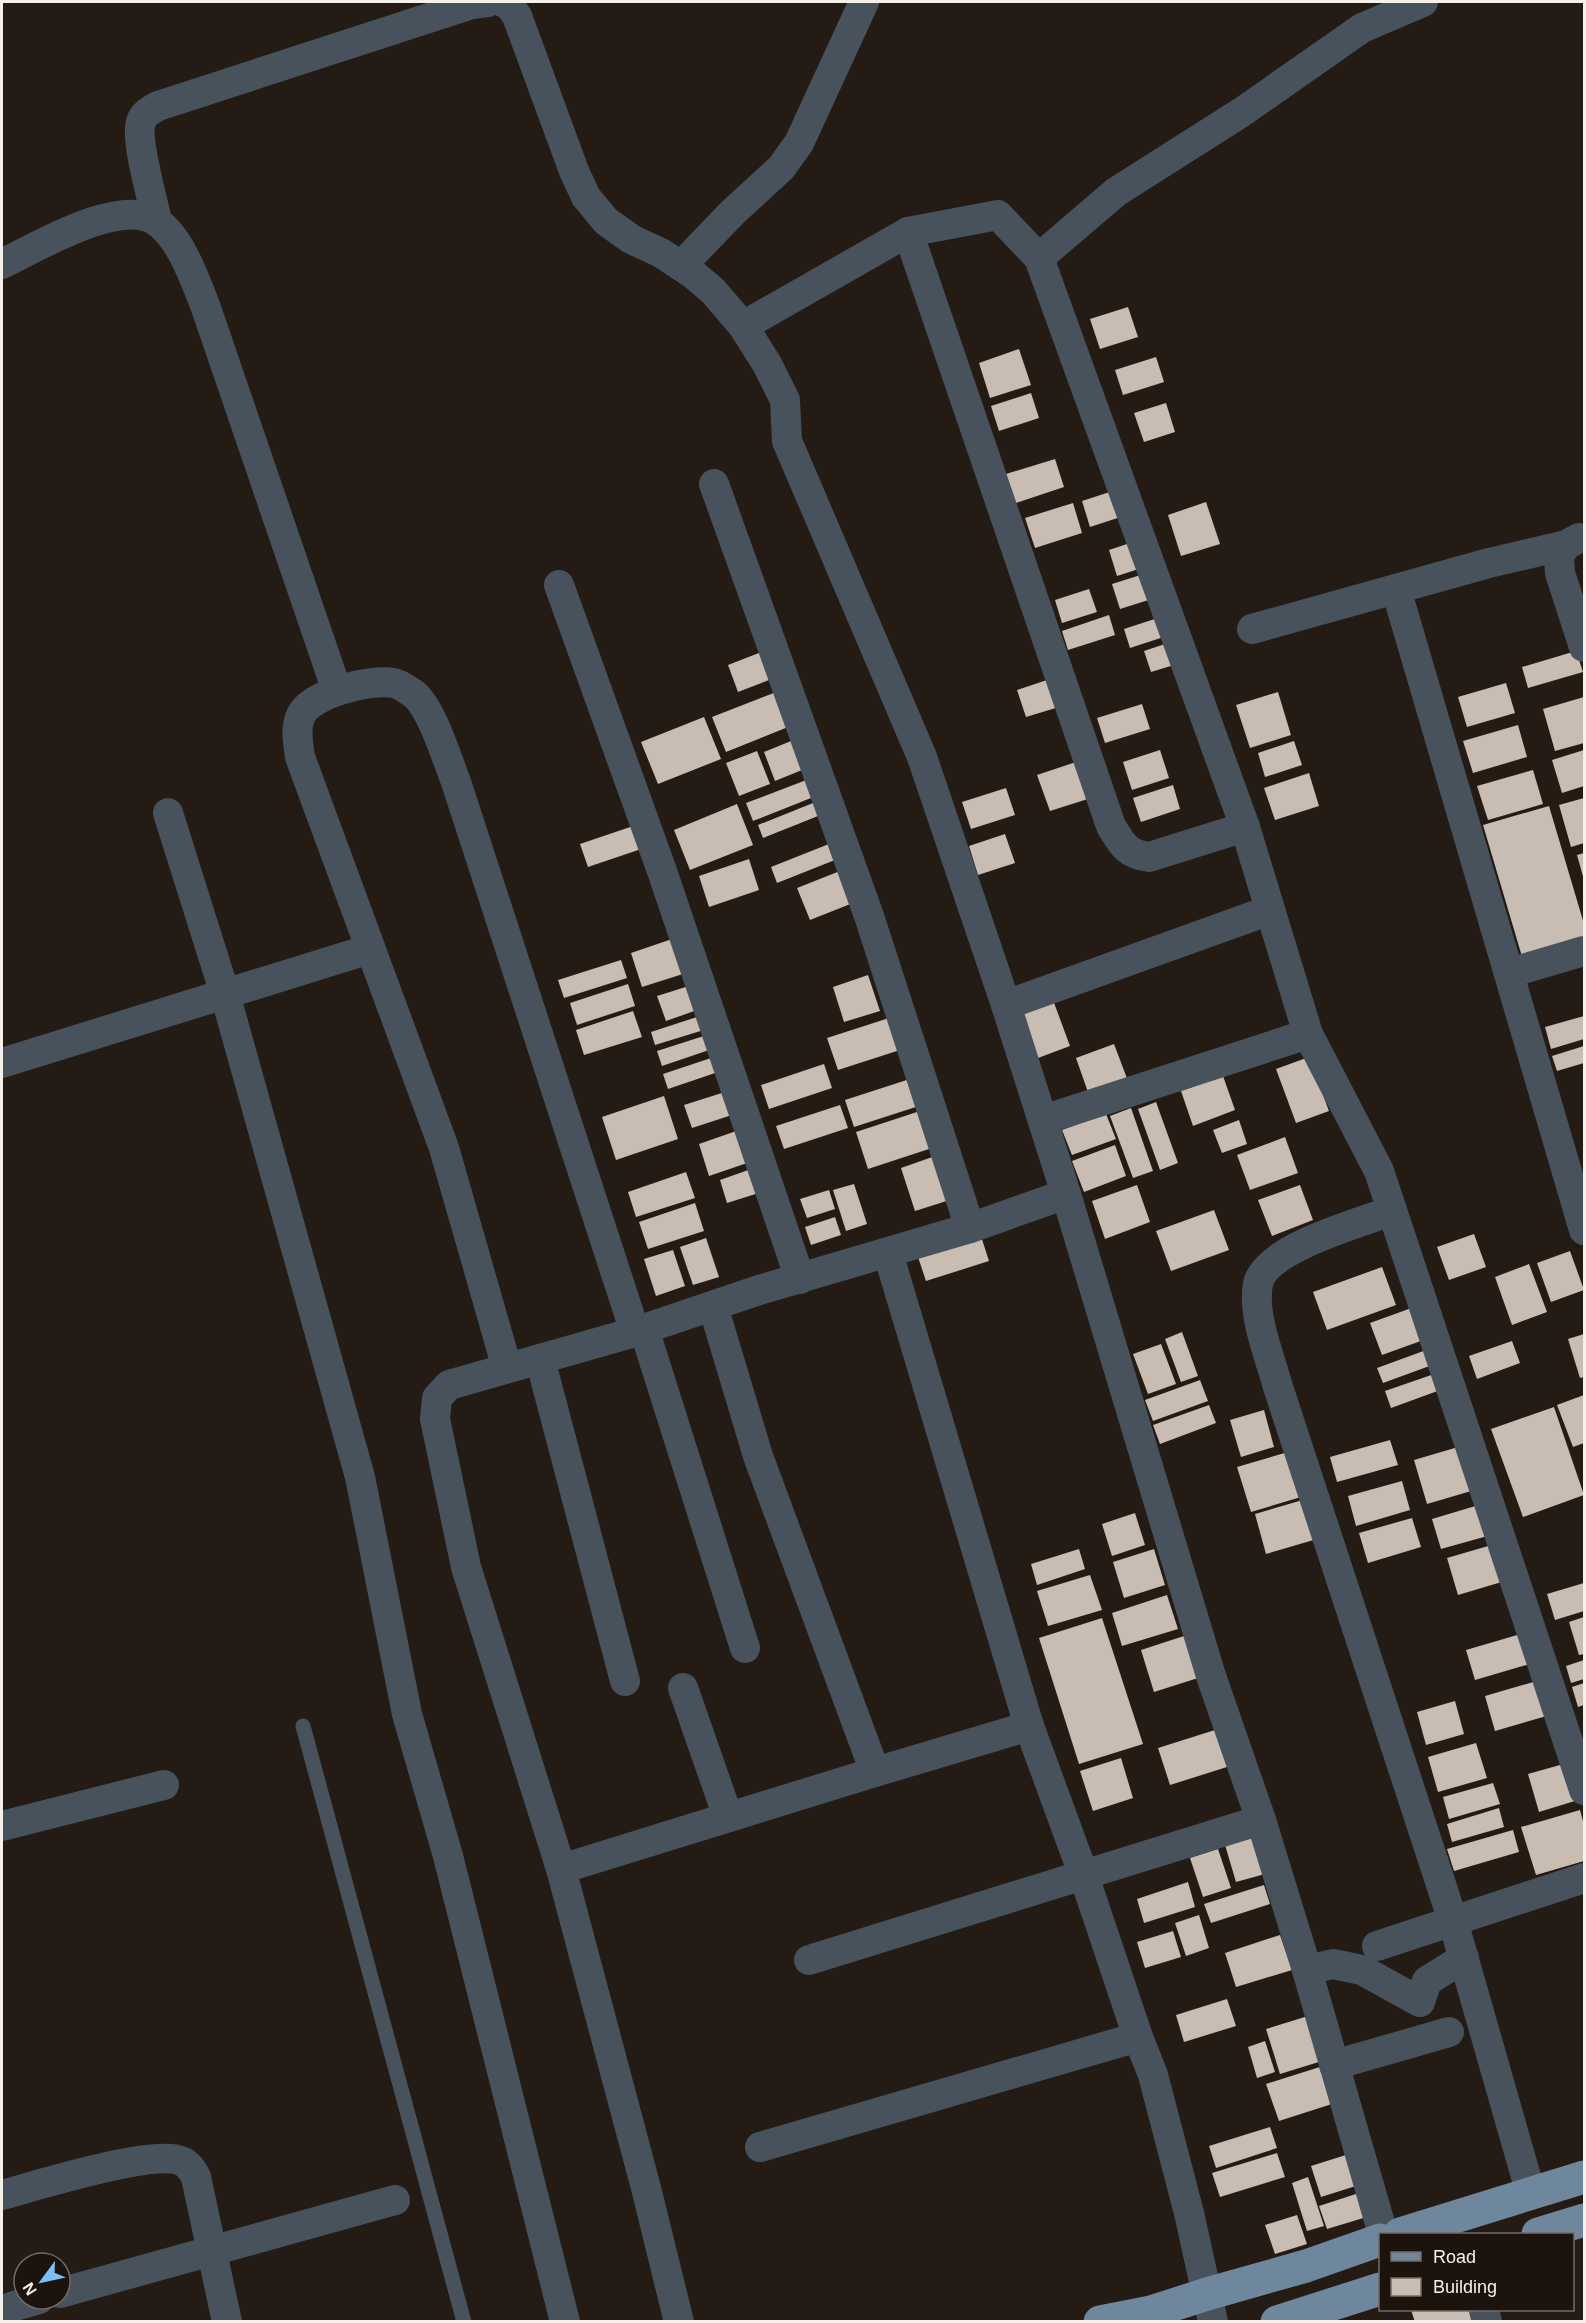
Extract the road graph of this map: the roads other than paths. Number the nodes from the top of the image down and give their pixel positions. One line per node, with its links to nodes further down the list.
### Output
1 (488, 2): 5 (street)
2 (503, 2): 9 (street)
3 (864, 2): 9 (street)
4 (1423, 2): 7 (street)
5 (157, 221): 8 (street); 17 (street)
6 (908, 232): 7 (street); 10 (street); 19 (street)
7 (1039, 258): 19 (street)
8 (2, 264)
9 (681, 266): 10 (street)
10 (743, 326): 25 (street)
11 (714, 484): 31 (street)
12 (1575, 540): 14 (street); 16 (street)
13 (559, 585): 34 (street)
14 (1396, 589): 15 (street); 23 (street)
15 (1252, 628)
16 (1584, 647)
17 (337, 691): 21 (street); 36 (street)
18 (168, 813): 24 (street)
19 (1245, 827): 20 (street)
20 (1270, 910): 25 (street); 26 (street)
21 (370, 949): 24 (street); 38 (street)
22 (1584, 951): 23 (street)
23 (1509, 973): 32 (street)
24 (225, 994): 27 (street); 80 (street)
25 (1006, 1005): 28 (street)
26 (1308, 1034): 28 (street); 30 (street)
27 (2, 1063)
28 (1043, 1120): 29 (street)
29 (1066, 1194): 31 (street); 48 (street)
30 (1391, 1211): 46 (street); 53 (street)
31 (970, 1228): 33 (street)
32 (1584, 1230)
33 (888, 1253): 34 (street); 43 (street)
34 (800, 1279): 35 (street)
35 (713, 1306): 36 (street); 44 (street)
36 (640, 1330): 37 (street); 39 (street)
37 (540, 1359): 38 (street); 40 (street)
38 (507, 1368): 50 (street)
39 (745, 1648)
40 (625, 1682)
41 (683, 1688): 47 (street)
42 (303, 1726): 79 (lane)
43 (1029, 1726): 44 (street); 51 (street)
44 (875, 1772): 47 (street)
45 (164, 1785): 49 (street)
46 (1584, 1790)
47 (728, 1818): 50 (street)
48 (1261, 1820): 51 (street); 57 (street)
49 (2, 1826)
50 (561, 1869): 81 (street)
51 (1084, 1876): 56 (street); 60 (street)
52 (1584, 1878): 53 (street)
53 (1454, 1921): 54 (street); 55 (street)
54 (1377, 1946)
55 (1464, 1958): 58 (street); 62 (street)
56 (809, 1960)
57 (1307, 1970): 58 (street); 61 (street)
58 (1420, 2002): 59 (street)
59 (1449, 2032): 61 (street); 62 (street)
60 (1138, 2037): 63 (street); 76 (street)
61 (1334, 2065): 69 (street)
62 (1501, 2085): 65 (street)
63 (760, 2147)
64 (1584, 2177): 65 (main road)
65 (1532, 2194): 70 (main road)
66 (2, 2195): 73 (street)
67 (395, 2200): 73 (street)
68 (1584, 2220): 71 (main road)
69 (1382, 2233)
70 (1406, 2233)
71 (1544, 2233)
72 (1379, 2240): 76 (main road)
73 (213, 2251): 75 (street); 78 (street)
74 (1379, 2289): 77 (main road)
75 (72, 2290)
76 (1210, 2308): 82 (main road)
77 (1318, 2315): 83 (main road)
78 (227, 2322)
79 (464, 2322)
80 (565, 2322)
81 (679, 2322)
82 (1100, 2322)
83 (1277, 2322)

